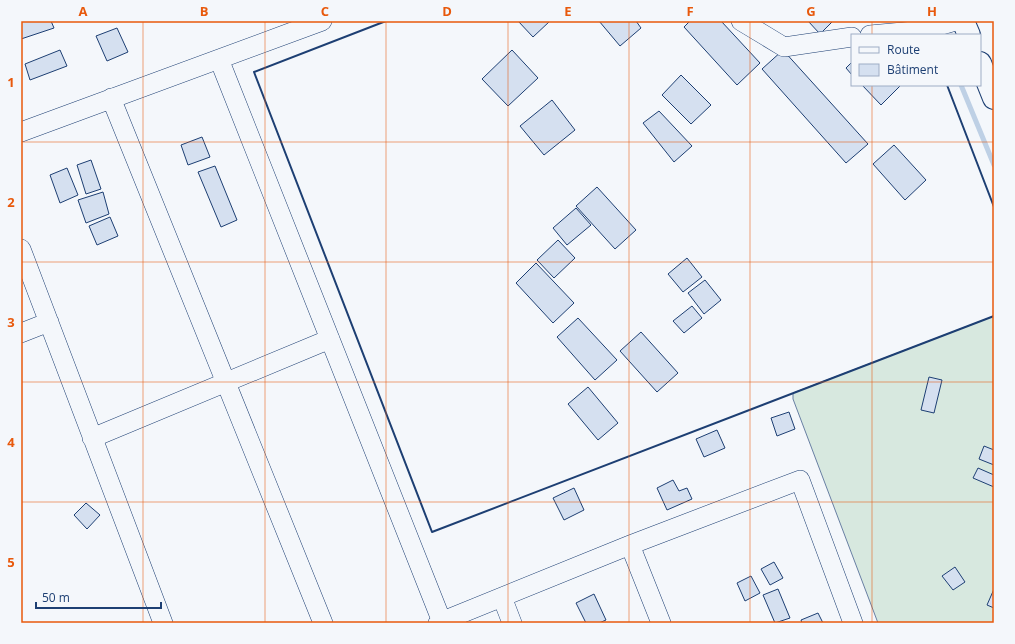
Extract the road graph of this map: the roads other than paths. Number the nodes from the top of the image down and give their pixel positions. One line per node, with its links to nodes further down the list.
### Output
1 (741, 21): 7 (street)
2 (963, 21): 6 (main road)
3 (313, 23): 8 (street)
4 (942, 25): 5 (street)
5 (877, 34)
6 (969, 34)
7 (851, 37)
8 (219, 59): 10 (street); 16 (street)
9 (981, 66): 11 (main road)
10 (111, 98): 12 (street); 17 (street)
11 (994, 98)
12 (21, 132)
13 (21, 248): 14 (street)
14 (49, 322): 15 (street); 18 (street)
15 (21, 333)
16 (330, 339): 17 (street); 21 (street)
17 (226, 382): 18 (street); 23 (street)
18 (92, 438): 22 (street)
19 (630, 545): 20 (street); 25 (street); 26 (street)
20 (502, 597): 21 (street); 24 (street)
21 (440, 622)
22 (163, 623)
23 (323, 623)
24 (512, 623)
25 (661, 623)
26 (853, 623)

